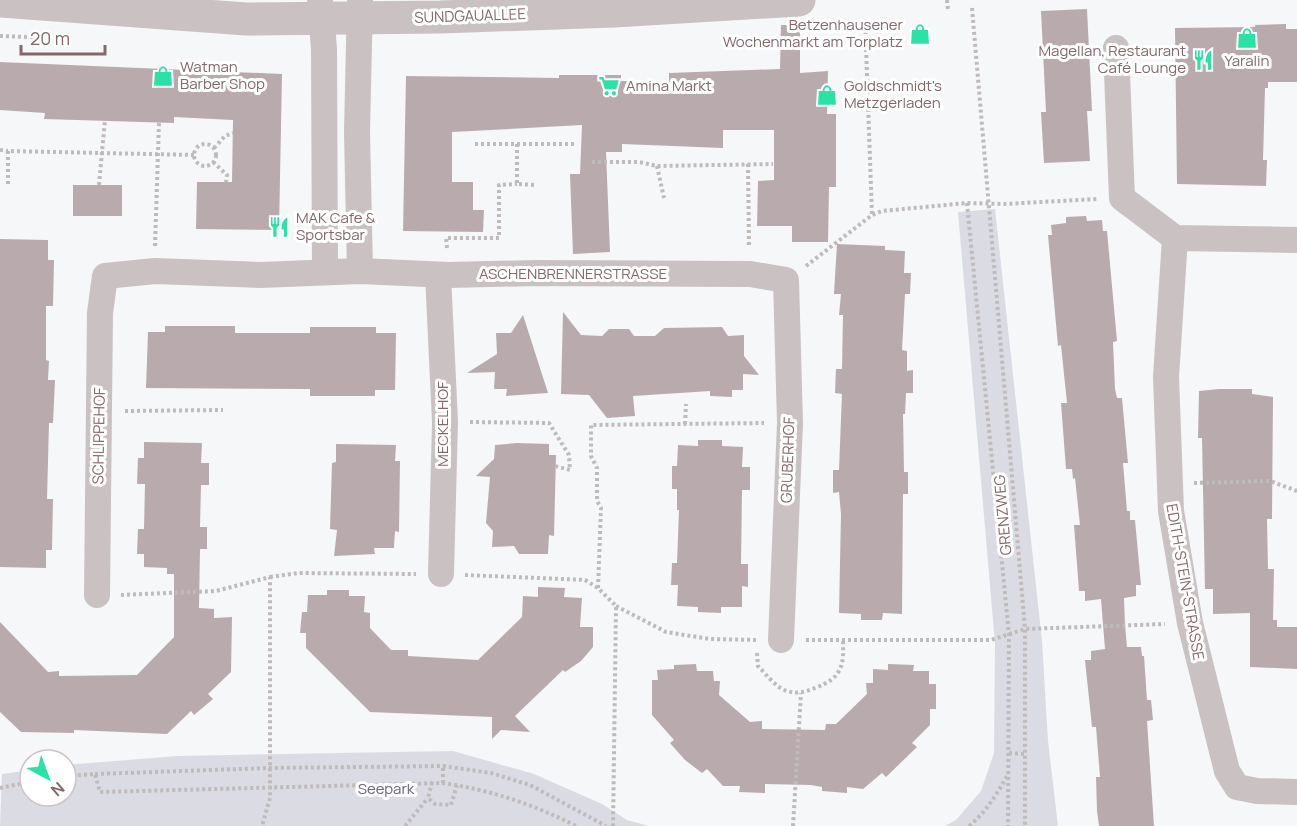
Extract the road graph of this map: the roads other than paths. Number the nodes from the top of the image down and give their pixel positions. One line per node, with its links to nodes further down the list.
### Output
1 (799, 0): 4 (street, SUNDGAUALLEE)
2 (0, 1): 3 (street, SUNDGAUALLEE)
3 (320, 9): 4 (street, SUNDGAUALLEE); 9 (street)
4 (359, 9): 8 (street)
5 (1116, 48): 6 (street)
6 (1174, 238): 7 (street); 16 (street, EDITH-STEIN-STRASSE)
7 (1297, 240)
8 (360, 271): 9 (street, ASCHENBRENNERSTRASSE); 10 (street, ASCHENBRENNERSTRASSE)
9 (325, 272): 11 (street, ASCHENBRENNERSTRASSE)
10 (444, 275): 12 (street, ASCHENBRENNERSTRASSE); 13 (street, MECKELHOF)
11 (105, 276): 14 (street, SCHLIPPEHOF)
12 (786, 280): 15 (street, GRUBERHOF)
13 (441, 574)
14 (97, 595)
15 (781, 640)
16 (1297, 792)

